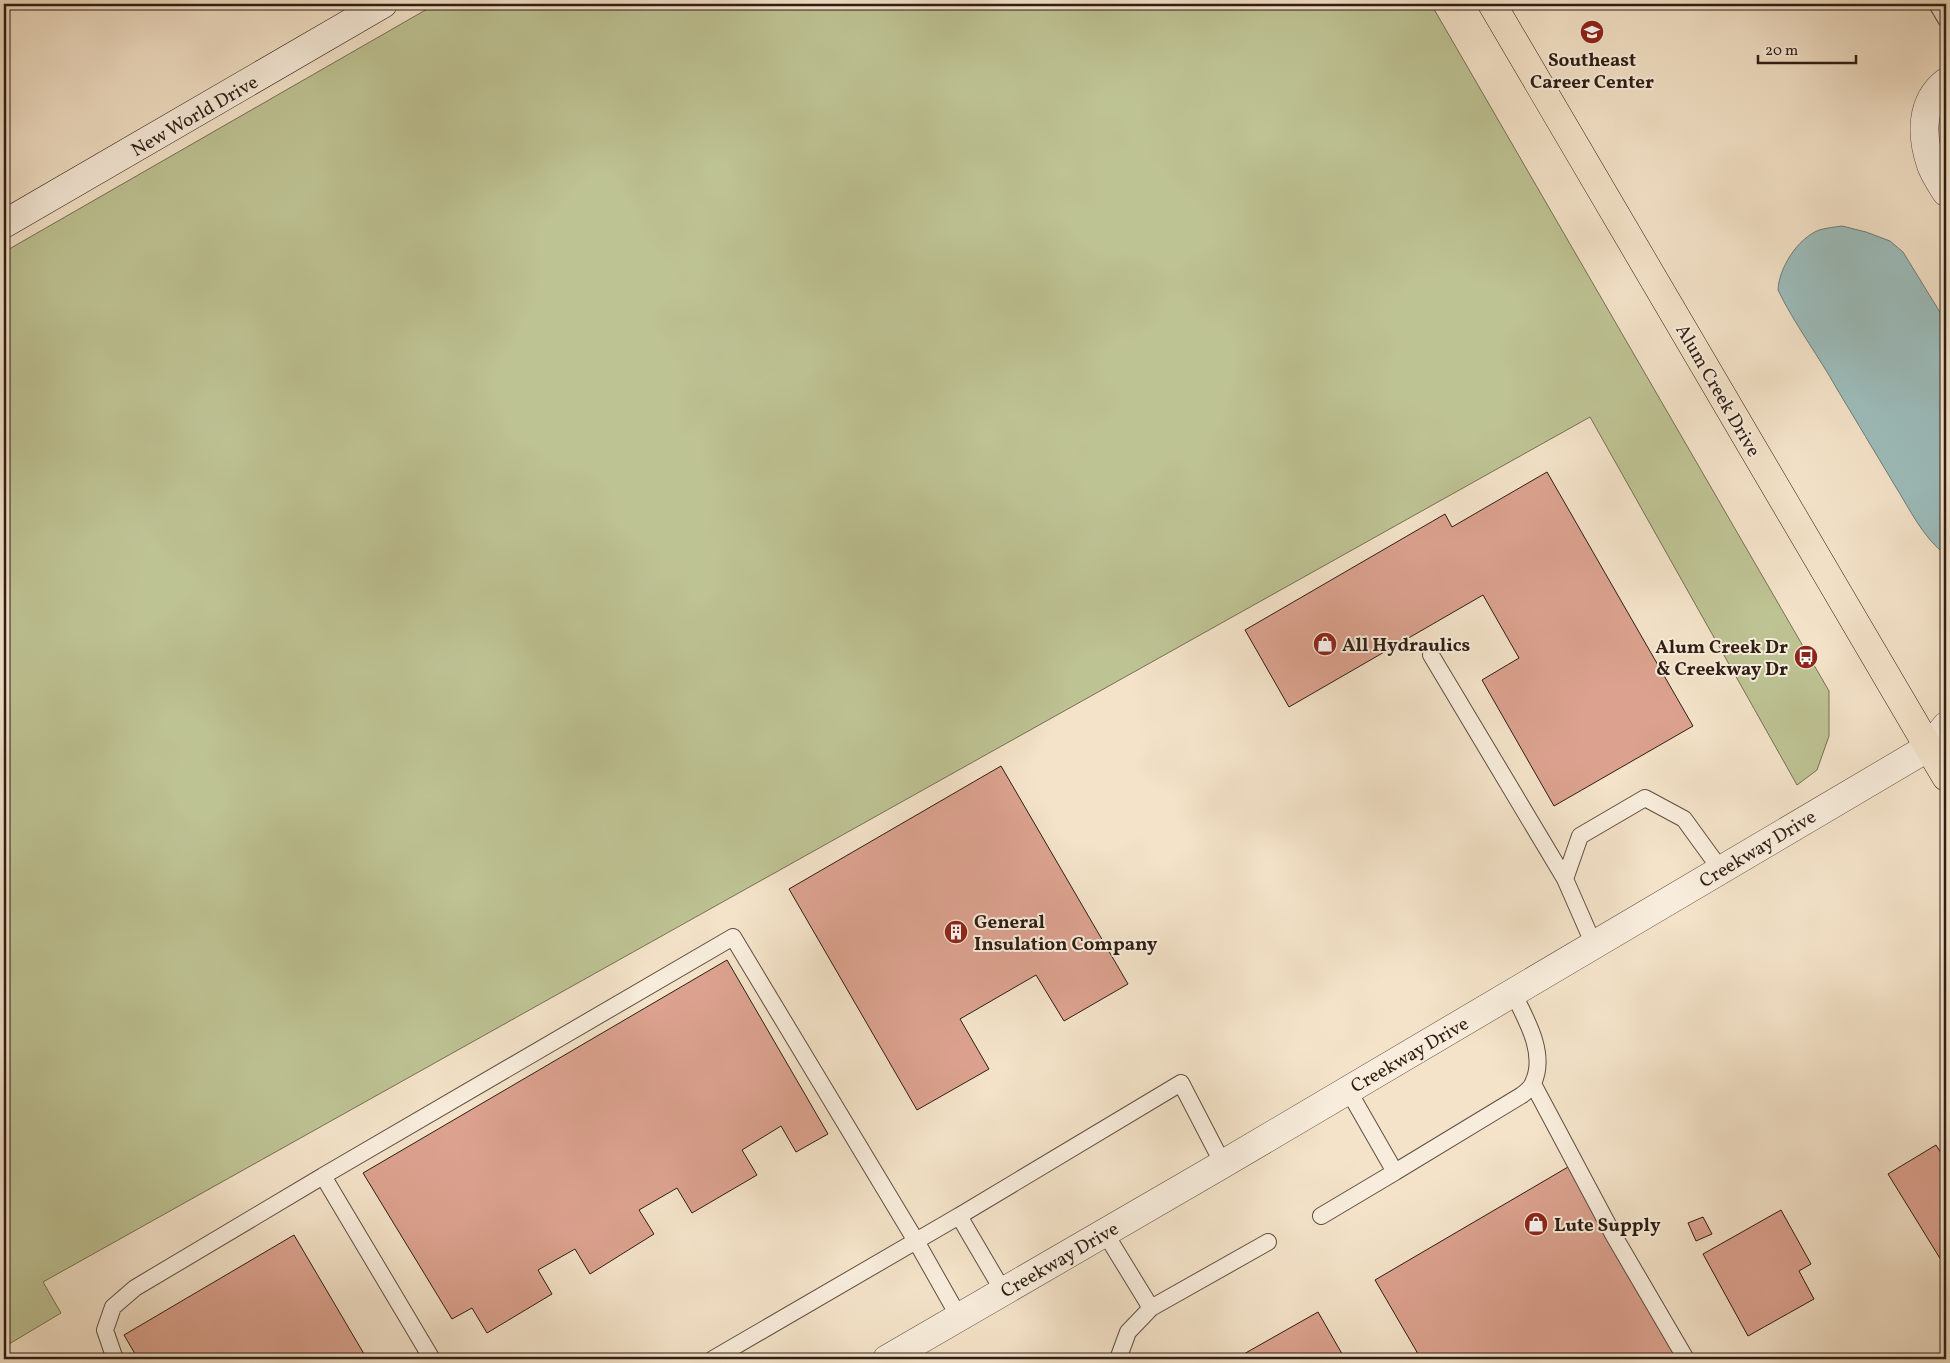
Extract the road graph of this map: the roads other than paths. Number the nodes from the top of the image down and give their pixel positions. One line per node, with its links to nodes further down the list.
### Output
1 (383, 4): 7 (street, New World Drive)
2 (1492, 4): 10 (main road, Alum Creek Drive)
3 (1937, 4): 4 (lane)
4 (1946, 19)
5 (1946, 82): 6 (street)
6 (1946, 192)
7 (4, 224)
8 (1431, 655): 13 (lane)
9 (1946, 726): 10 (street)
10 (1938, 747): 11 (main road, Alum Creek Drive); 12 (street, Creekway Drive)
11 (1946, 777)
12 (1721, 870): 13 (lane); 14 (street, Creekway Drive)
13 (1565, 879): 14 (lane)
14 (1594, 945): 15 (street, Creekway Drive)
15 (1513, 993): 16 (lane); 17 (street, Creekway Drive)
16 (1533, 1084): 19 (lane); 34 (lane)
17 (1348, 1090): 18 (street, Creekway Drive); 19 (lane)
18 (1223, 1164): 21 (lane); 23 (street, Creekway Drive)
19 (1395, 1172): 22 (lane)
20 (323, 1176): 24 (lane); 29 (lane); 30 (lane)
21 (959, 1216): 24 (lane); 26 (lane)
22 (1320, 1216)
23 (1105, 1233): 26 (street, Creekway Drive); 27 (lane)
24 (916, 1241): 28 (lane); 31 (lane)
25 (1268, 1242): 27 (lane)
26 (1003, 1291): 28 (street, Creekway Drive)
27 (1151, 1308): 33 (lane)
28 (959, 1317): 32 (street, Creekway Drive)
29 (115, 1359)
30 (432, 1359)
31 (714, 1359)
32 (887, 1359)
33 (1118, 1359)
34 (1686, 1359)

